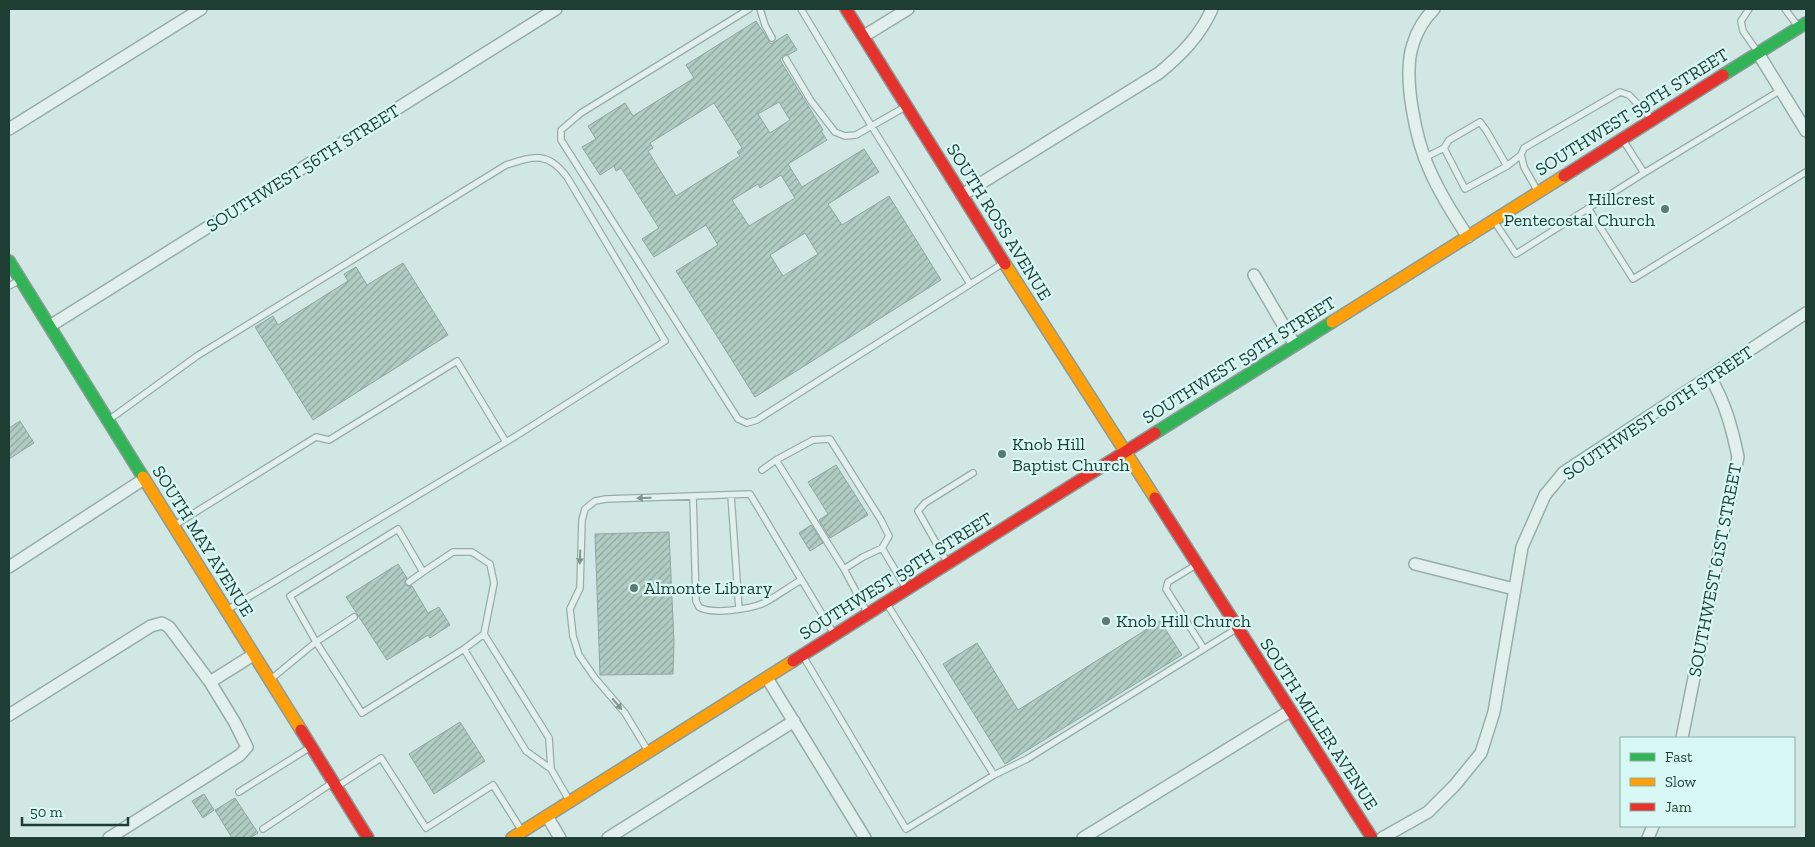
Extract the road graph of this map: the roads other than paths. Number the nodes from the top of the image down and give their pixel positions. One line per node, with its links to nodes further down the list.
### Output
1 (201, 9): 21 (street)
2 (556, 9): 42 (street, SOUTHWEST 56TH STREET)
3 (749, 9): 39 (lane)
4 (760, 9): 14 (lane)
5 (801, 9): 20 (lane)
6 (846, 9): 13 (main road, SOUTH ROSS AVENUE)
7 (908, 9): 13 (street)
8 (1212, 9): 31 (street)
9 (1434, 9): 26 (street)
10 (1749, 9): 15 (lane)
11 (1785, 9): 12 (lane)
12 (1803, 25): 15 (main road, SOUTHWEST 59TH STREET)
13 (864, 36): 18 (main road, SOUTH ROSS AVENUE)
14 (772, 38)
15 (1758, 53): 17 (street); 19 (main road, SOUTHWEST 59TH STREET)
16 (786, 59): 20 (lane)
17 (1781, 90): 22 (street); 29 (lane)
18 (906, 106): 20 (lane); 31 (main road, SOUTH ROSS AVENUE)
19 (1652, 120): 23 (main road, SOUTHWEST 59TH STREET); 25 (lane)
20 (872, 127): 39 (lane)
21 (9, 129)
22 (1806, 132)
23 (1623, 139): 29 (lane); 30 (main road, SOUTHWEST 59TH STREET)
24 (1444, 148): 26 (lane); 27 (lane); 27 (lane)
25 (1521, 155): 27 (lane); 30 (lane)
26 (1424, 158): 34 (street)
27 (1507, 166)
28 (1806, 172): 32 (lane)
29 (1644, 173): 32 (lane)
30 (1538, 192): 33 (main road, SOUTHWEST 59TH STREET)
31 (962, 195): 36 (main road, SOUTH ROSS AVENUE)
32 (1588, 208): 33 (lane)
33 (1494, 221): 34 (main road, SOUTHWEST 59TH STREET)
34 (1468, 237): 43 (main road, SOUTHWEST 59TH STREET)
35 (9, 262): 38 (main road, SOUTH MAY AVENUE)
36 (1004, 263): 39 (lane); 47 (main road, SOUTH ROSS AVENUE)
37 (1254, 275): 43 (street)
38 (20, 279): 40 (lane); 42 (main road, SOUTH MAY AVENUE)
39 (970, 284)
40 (9, 286)
41 (1806, 312): 44 (street, SOUTHWEST 60TH STREET)
42 (50, 326): 45 (main road, SOUTH MAY AVENUE)
43 (1295, 345): 47 (main road, SOUTHWEST 59TH STREET)
44 (1710, 377): 64 (street, SOUTHWEST 60TH STREET); 85 (street, SOUTHWEST 61ST STREET)
45 (108, 421): 46 (lane); 51 (main road, SOUTH MAY AVENUE)
46 (506, 442): 54 (lane); 68 (lane)
47 (1125, 452): 56 (main road, SOUTHWEST 59TH STREET); 58 (main road, SOUTH MILLER AVENUE)
48 (776, 460): 49 (lane); 55 (lane); 60 (lane)
49 (762, 470)
50 (973, 474): 56 (lane)
51 (144, 480): 54 (main road, SOUTH MAY AVENUE); 59 (street)
52 (731, 495): 53 (lane); 62 (lane); 67 (lane)
53 (693, 496): 67 (lane); 87 (lane, one-way to 87)
54 (174, 526): 68 (main road, SOUTH MAY AVENUE)
55 (882, 548): 60 (lane); 65 (lane)
56 (948, 564): 65 (main road, SOUTHWEST 59TH STREET)
57 (1414, 564): 64 (street)
58 (1197, 565): 71 (main road, SOUTH MILLER AVENUE); 76 (lane)
59 (9, 567)
60 (844, 569): 69 (lane)
61 (423, 572): 63 (lane); 72 (lane); 74 (lane)
62 (801, 580): 67 (lane); 73 (lane)
63 (409, 582)
64 (1514, 588): 104 (street, SOUTHWEST 60TH STREET)
65 (907, 590): 66 (main road, SOUTHWEST 59TH STREET)
66 (886, 603): 69 (main road, SOUTHWEST 59TH STREET); 89 (lane)
67 (739, 609)
68 (226, 611): 77 (main road, SOUTH MAY AVENUE)
69 (868, 614): 73 (main road, SOUTHWEST 59TH STREET)
70 (354, 617): 74 (lane)
71 (1237, 628): 76 (lane); 82 (main road, SOUTH MILLER AVENUE)
72 (484, 634): 75 (lane); 88 (lane)
73 (835, 636): 78 (main road, SOUTHWEST 59TH STREET)
74 (316, 642): 75 (lane); 80 (lane)
75 (464, 649): 88 (lane)
76 (1204, 649): 89 (lane)
77 (254, 655): 80 (main road, SOUTH MAY AVENUE); 81 (street)
78 (803, 655): 79 (main road, SOUTHWEST 59TH STREET); 89 (lane)
79 (767, 678): 84 (street); 87 (main road, SOUTHWEST 59TH STREET)
80 (270, 681): 86 (main road, SOUTH MAY AVENUE)
81 (210, 682): 83 (street); 97 (street)
82 (1290, 711): 102 (street); 103 (main road, SOUTH MILLER AVENUE)
83 (9, 715)
84 (794, 721): 96 (street); 101 (street)
85 (1682, 737)
86 (311, 747): 90 (main road, SOUTH MAY AVENUE); 91 (lane)
87 (648, 752): 92 (main road, SOUTHWEST 59TH STREET)
88 (551, 769): 92 (lane)
89 (994, 775)
90 (335, 785): 94 (lane); 95 (lane); 98 (main road, SOUTH MAY AVENUE)
91 (239, 792)
92 (570, 802): 93 (main road, SOUTHWEST 59TH STREET)
93 (546, 816): 95 (main road, SOUTHWEST 59TH STREET); 100 (street)
94 (263, 829)
95 (522, 831): 99 (main road, SOUTHWEST 59TH STREET)
96 (861, 837)
97 (109, 838)
98 (368, 838)
99 (512, 838)
100 (560, 838)
101 (608, 838)
102 (1083, 838)
103 (1372, 838)
104 (1382, 838)

